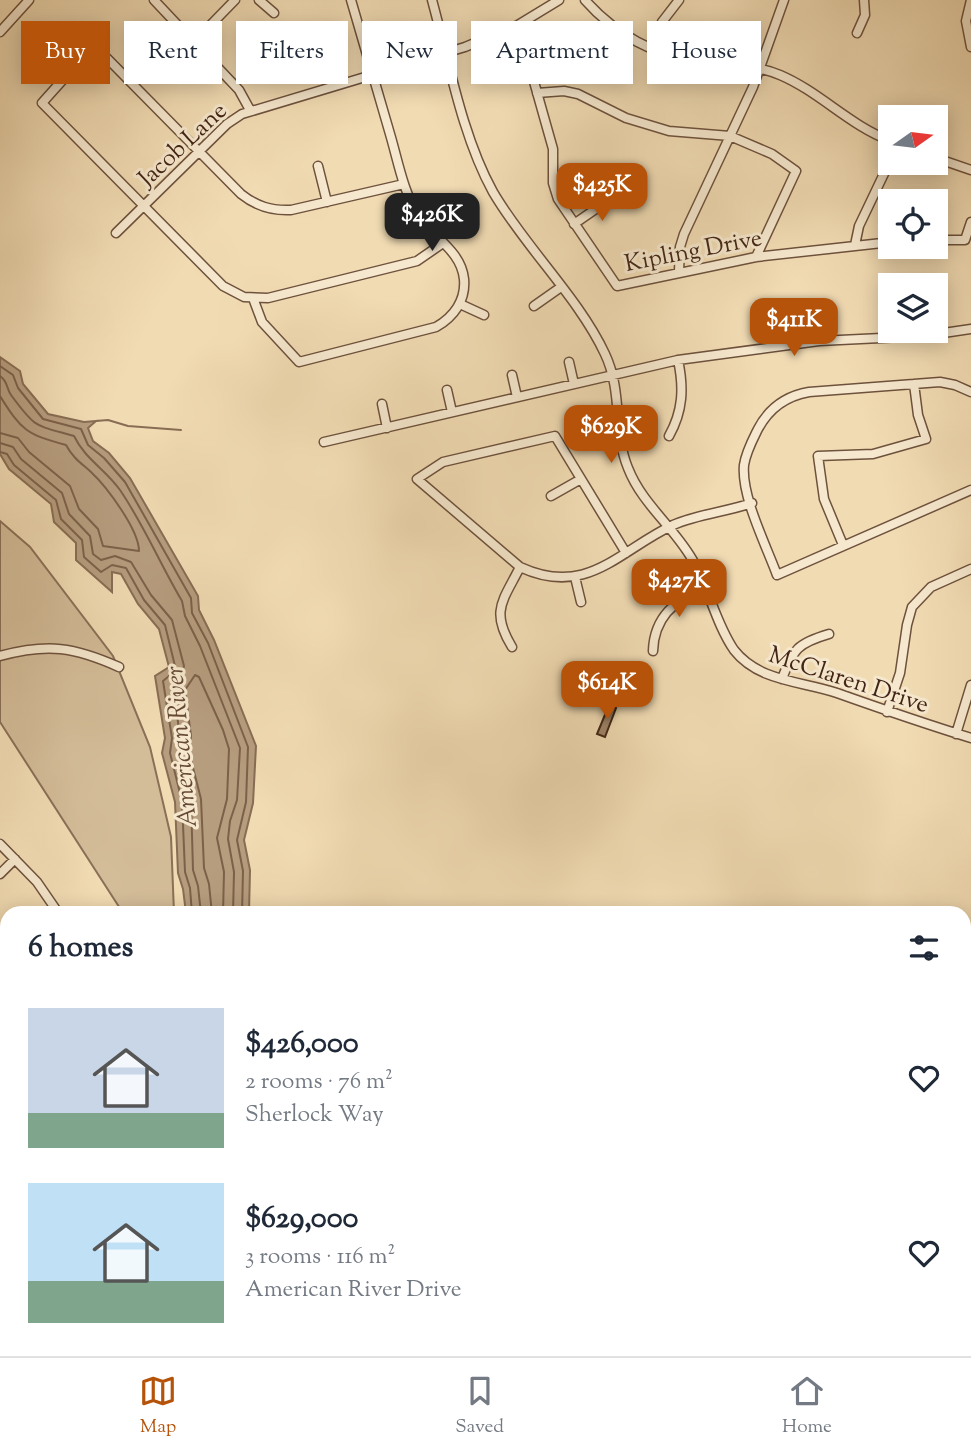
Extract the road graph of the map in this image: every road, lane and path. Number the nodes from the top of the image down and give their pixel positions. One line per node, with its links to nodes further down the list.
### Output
1 (29, 0): 19 (street)
2 (154, 0): 14 (street)
3 (235, 0): 15 (street)
4 (259, 0): 13 (street)
5 (351, 0): 21 (street)
6 (432, 0): 16 (street, McClaren Drive)
7 (559, 0): 17 (street, Jacob Lane)
8 (585, 0): 22 (street)
9 (679, 0): 18 (street)
10 (784, 0): 24 (street)
11 (864, 0): 20 (street)
12 (971, 0): 23 (street)
13 (274, 13)
14 (174, 21)
15 (214, 21)
16 (438, 21)
17 (525, 21)
18 (663, 21)
19 (0, 32)
20 (857, 33)
21 (362, 37)
22 (647, 46)
23 (971, 47)
24 (761, 68): 33 (street)
25 (222, 72): 32 (street)
26 (362, 77): 32 (street, Jacob Lane)
27 (376, 84): 40 (street)
28 (455, 84): 53 (street, McClaren Drive)
29 (534, 84): 31 (street, Kipling Drive)
30 (754, 84): 34 (street)
31 (537, 93): 34 (street); 45 (street, Kipling Drive)
32 (250, 110): 35 (street, Jacob Lane)
33 (878, 135)
34 (730, 136): 51 (street); 52 (street)
35 (199, 152): 42 (street); 43 (street, Jacob Lane); 43 (street)
36 (948, 162): 38 (street)
37 (318, 166): 42 (street)
38 (971, 170)
39 (883, 175): 50 (street)
40 (404, 184): 42 (street); 48 (street)
41 (614, 197): 45 (street)
42 (327, 202)
43 (144, 206): 46 (street, Jacob Lane); 54 (street)
44 (971, 222): 47 (street)
45 (575, 224): 52 (street, Kipling Drive)
46 (116, 233)
47 (948, 240)
48 (443, 243): 54 (street); 55 (street)
49 (878, 243): 50 (street, Kipling Drive)
50 (855, 245): 51 (street, Kipling Drive)
51 (756, 257): 52 (street, Kipling Drive)
52 (679, 271)
53 (561, 288): 56 (street); 62 (street, McClaren Drive)
54 (253, 298): 55 (street)
55 (460, 304): 57 (street)
56 (534, 306)
57 (484, 315)
58 (971, 330): 59 (street)
59 (678, 360): 62 (street); 71 (street)
60 (569, 362): 63 (street)
61 (512, 375): 67 (street)
62 (613, 375): 63 (street); 77 (street, McClaren Drive)
63 (574, 384): 67 (street)
64 (914, 384): 66 (street); 76 (street); 78 (street)
65 (447, 390): 69 (street)
66 (971, 392)
67 (517, 397): 69 (street)
68 (382, 404): 70 (street)
69 (452, 412): 70 (street)
70 (387, 428): 72 (street)
71 (669, 436)
72 (324, 442)
73 (581, 479): 75 (street); 79 (street); 80 (street)
74 (971, 490): 78 (street)
75 (551, 496)
76 (752, 503): 77 (street); 78 (street)
77 (669, 527): 79 (street); 83 (street, McClaren Drive)
78 (843, 545)
79 (626, 553): 82 (street)
80 (520, 567): 82 (street); 86 (street)
81 (971, 569): 92 (street)
82 (575, 578): 84 (street)
83 (706, 589): 87 (street); 90 (street, McClaren Drive)
84 (581, 602)
85 (829, 634): 90 (street)
86 (512, 647)
87 (653, 651)
88 (0, 656): 89 (street)
89 (119, 667)
90 (782, 679): 92 (street, McClaren Drive)
91 (971, 685): 93 (street)
92 (887, 712): 93 (street, McClaren Drive)
93 (956, 734): 94 (street, McClaren Drive)
94 (971, 738)
95 (0, 844): 96 (street)
96 (15, 859): 97 (street); 98 (street)
97 (0, 874)
98 (54, 906)

